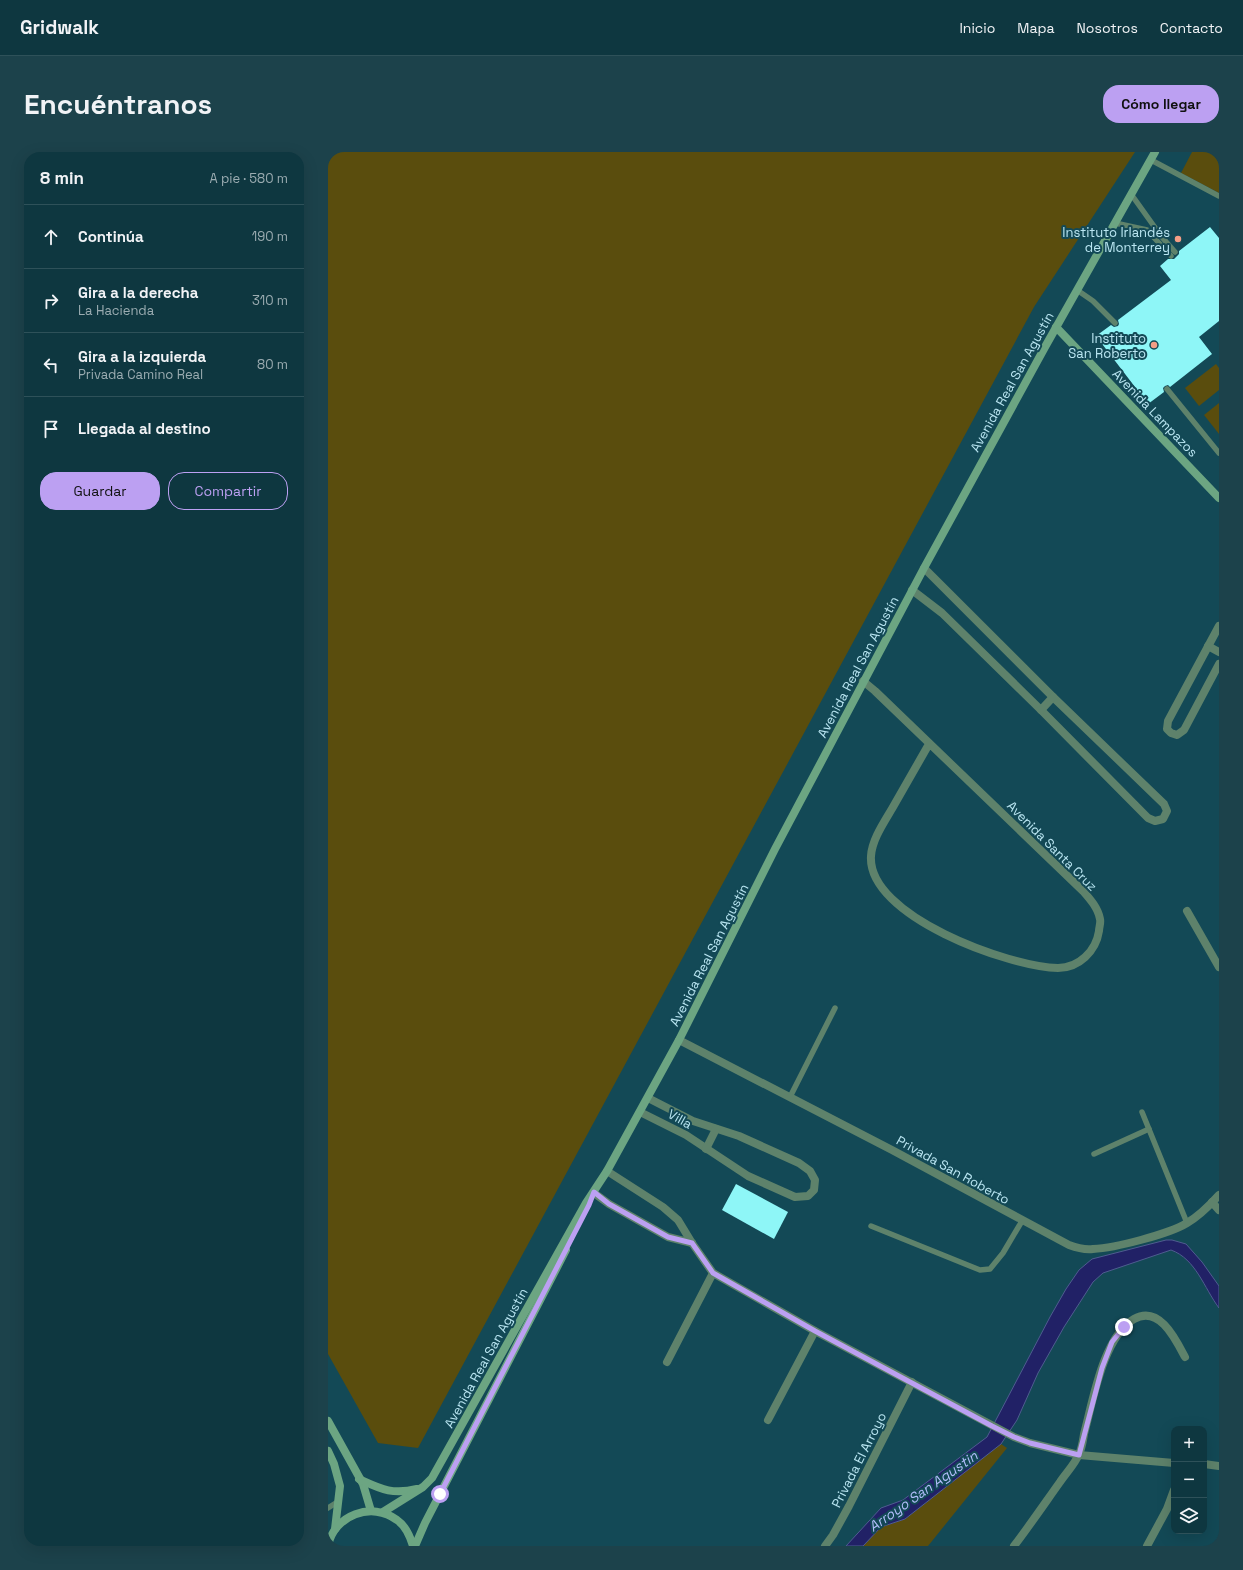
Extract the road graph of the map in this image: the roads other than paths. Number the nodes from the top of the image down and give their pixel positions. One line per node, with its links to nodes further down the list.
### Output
1 (1155, 152): 2 (main road, Avenida Real San Agustín)
2 (1151, 160): 3 (main road, Avenida Real San Agustín); 4 (lane)
3 (1131, 194): 5 (main road, Avenida Real San Agustín); 5 (lane)
4 (1219, 196)
5 (1115, 223): 6 (main road, Avenida Real San Agustín)
6 (1077, 290): 7 (lane); 8 (main road, Avenida Real San Agustín)
7 (1115, 322)
8 (1056, 327): 11 (main road, Avenida Lampazos); 12 (main road, Avenida Real San Agustín)
9 (1167, 389): 10 (lane)
10 (1219, 452)
11 (1219, 498)
12 (924, 568): 13 (main road, Avenida Real San Agustín); 19 (street)
13 (912, 590): 18 (main road, Avenida Real San Agustín); 20 (street)
14 (1219, 626): 15 (street)
15 (1208, 646): 16 (street); 17 (street)
16 (1219, 652)
17 (1219, 664)
18 (863, 681): 21 (street, Avenida Santa Cruz); 25 (main road, Avenida Real San Agustín)
19 (1053, 697): 20 (street); 20 (street)
20 (1041, 710)
21 (930, 744): 21 (street, Avenida Santa Cruz)
22 (1187, 911): 23 (street)
23 (1219, 967)
24 (835, 1008): 26 (lane)
25 (679, 1040): 26 (street, Privada San Roberto); 27 (main road, Avenida Real San Agustín)
26 (790, 1097): 41 (street, Privada San Roberto)
27 (648, 1098): 28 (main road, Avenida Real San Agustín); 29 (street, Villa)
28 (640, 1112): 31 (street, Villa); 36 (main road, Avenida Real San Agustín)
29 (674, 1112): 31 (street); 32 (street, Villa)
30 (1142, 1112): 33 (lane)
31 (667, 1125): 34 (street, Villa)
32 (716, 1129): 34 (street); 34 (street, Villa)
33 (1149, 1129): 35 (lane); 42 (lane)
34 (706, 1149)
35 (1094, 1154)
36 (607, 1171): 37 (main road, Avenida Real San Agustín); 44 (street)
37 (593, 1195): 44 (street); 58 (main road, Avenida Real San Agustín); 66 (main road, Avenida Real San Agustín)
38 (1219, 1195): 39 (street, Privada San Roberto)
39 (1212, 1202): 40 (street); 42 (street, Privada San Roberto)
40 (1219, 1210)
41 (1022, 1221): 42 (street, Privada San Roberto); 43 (lane)
42 (1187, 1223)
43 (871, 1226)
44 (692, 1243): 45 (street)
45 (713, 1273): 46 (street); 48 (street)
46 (815, 1331): 49 (street); 50 (street)
47 (1185, 1357): 53 (street)
48 (667, 1362)
49 (912, 1382): 53 (street); 67 (street, Privada El Arroyo)
50 (768, 1420)
51 (328, 1421): 57 (main road)
52 (328, 1451): 60 (main road)
53 (1079, 1455): 54 (street); 68 (street)
54 (1171, 1463)
55 (1207, 1464): 56 (street)
56 (1219, 1466)
57 (359, 1479): 58 (main road); 62 (main road)
58 (423, 1487): 63 (main road, Avenida Real San Agustín)
59 (1171, 1498): 69 (street)
60 (339, 1501): 61 (lane); 64 (main road)
61 (328, 1508)
62 (371, 1511): 63 (main road); 64 (main road)
63 (383, 1512): 66 (main road)
64 (335, 1529): 65 (main road)
65 (328, 1546)
66 (414, 1546)
67 (824, 1546)
68 (1014, 1546)
69 (1147, 1546)

